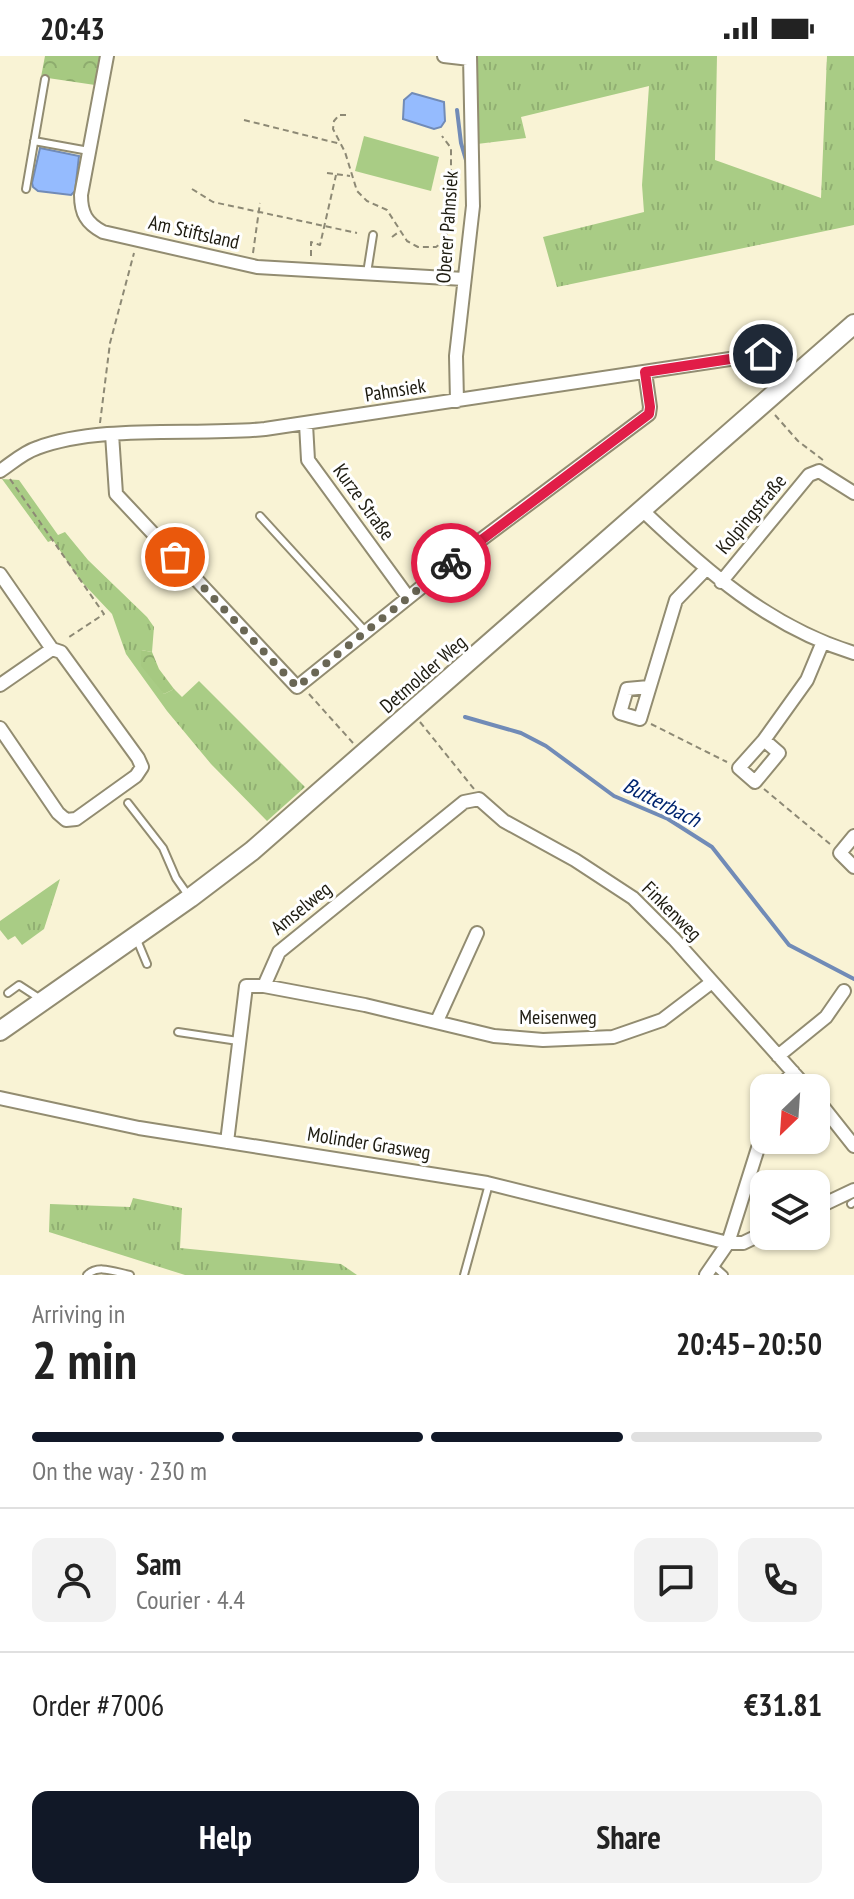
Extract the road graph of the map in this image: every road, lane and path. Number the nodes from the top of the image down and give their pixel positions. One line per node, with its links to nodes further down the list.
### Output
1 (107, 56): 10 (street, Am Stiftsland)
2 (444, 56): 3 (street)
3 (470, 57): 27 (street, Oberer Pahnsiek)
4 (45, 79): 8 (lane)
5 (346, 115): 9 (path)
6 (244, 120): 9 (path)
7 (442, 136): 19 (path)
8 (34, 141): 10 (lane); 14 (lane)
9 (342, 144): 13 (path)
10 (89, 151): 23 (street, Am Stiftsland)
11 (327, 173): 12 (path)
12 (336, 175): 13 (path); 18 (path)
13 (351, 176): 19 (path)
14 (26, 189)
15 (192, 189): 17 (path)
16 (260, 203): 17 (path)
17 (259, 211): 18 (path); 24 (path)
18 (324, 228): 20 (path); 25 (path)
19 (401, 230): 22 (path)
20 (357, 233)
21 (373, 235): 26 (lane)
22 (392, 237)
23 (137, 240): 24 (street, Am Stiftsland); 34 (path)
24 (251, 266): 25 (street, Am Stiftsland)
25 (310, 270): 26 (street, Am Stiftsland)
26 (367, 273): 27 (street, Am Stiftsland)
27 (464, 279): 31 (street, Oberer Pahnsiek)
28 (854, 324): 30 (street, Detmolder Weg)
29 (645, 372): 30 (street, Pahnsiek); 31 (street, Pahnsiek); 43 (street)
30 (795, 375): 38 (street, Detmolder Weg)
31 (457, 401): 33 (street, Pahnsiek)
32 (772, 411): 36 (path)
33 (306, 424): 34 (street, Pahnsiek); 43 (street, Kurze Straße)
34 (105, 435): 35 (street, Pahnsiek); 49 (street)
35 (1, 470): 46 (path)
36 (819, 471): 37 (street); 42 (street, Kolpingstraße)
37 (854, 493)
38 (642, 510): 40 (street); 51 (street, Detmolder Weg)
39 (260, 516): 44 (lane)
40 (705, 570): 42 (street); 50 (street)
41 (0, 574): 46 (street)
42 (721, 582): 45 (street)
43 (408, 597): 44 (street)
44 (367, 633): 49 (street)
45 (822, 644): 47 (street); 54 (street)
46 (52, 649): 48 (street); 53 (street)
47 (854, 653)
48 (0, 685)
49 (299, 686): 55 (path)
50 (649, 687): 52 (street); 52 (street)
51 (412, 712): 55 (street, Detmolder Weg); 58 (path)
52 (640, 719): 56 (path)
53 (0, 728)
54 (764, 740): 56 (street); 57 (street)
55 (364, 755): 63 (street, Detmolder Weg)
56 (739, 768): 57 (street)
57 (755, 782): 61 (path)
58 (479, 799): 67 (street, Finkenweg); 68 (street, Amselweg)
59 (128, 803): 63 (lane)
60 (854, 836): 61 (street)
61 (840, 853): 62 (street)
62 (854, 867)
63 (190, 898): 65 (street, Detmolder Weg)
64 (477, 933): 72 (street)
65 (134, 937): 66 (lane); 71 (street, Detmolder Weg)
66 (147, 964)
67 (712, 982): 72 (street, Meisenweg); 76 (street, Finkenweg)
68 (264, 986): 72 (street, Meisenweg); 75 (street, Amselweg)
69 (844, 991): 76 (street)
70 (8, 993): 71 (lane)
71 (44, 1001): 73 (street, Detmolder Weg)
72 (437, 1021)
73 (0, 1031)
74 (178, 1032): 75 (lane)
75 (239, 1041): 80 (street, Amselweg)
76 (778, 1056): 77 (street, Finkenweg)
77 (793, 1072)
78 (0, 1098): 80 (street, Molinder Grasweg)
79 (830, 1116): 81 (street)
80 (227, 1142): 83 (street, Molinder Grasweg)
81 (854, 1146)
82 (756, 1154): 87 (street)
83 (489, 1184): 87 (street, Molinder Grasweg); 91 (lane)
84 (854, 1190): 85 (street)
85 (830, 1201)
86 (750, 1240): 87 (street)
87 (728, 1243): 88 (street)
88 (715, 1272)
89 (87, 1275): 90 (lane)
90 (130, 1275)
91 (464, 1275)

